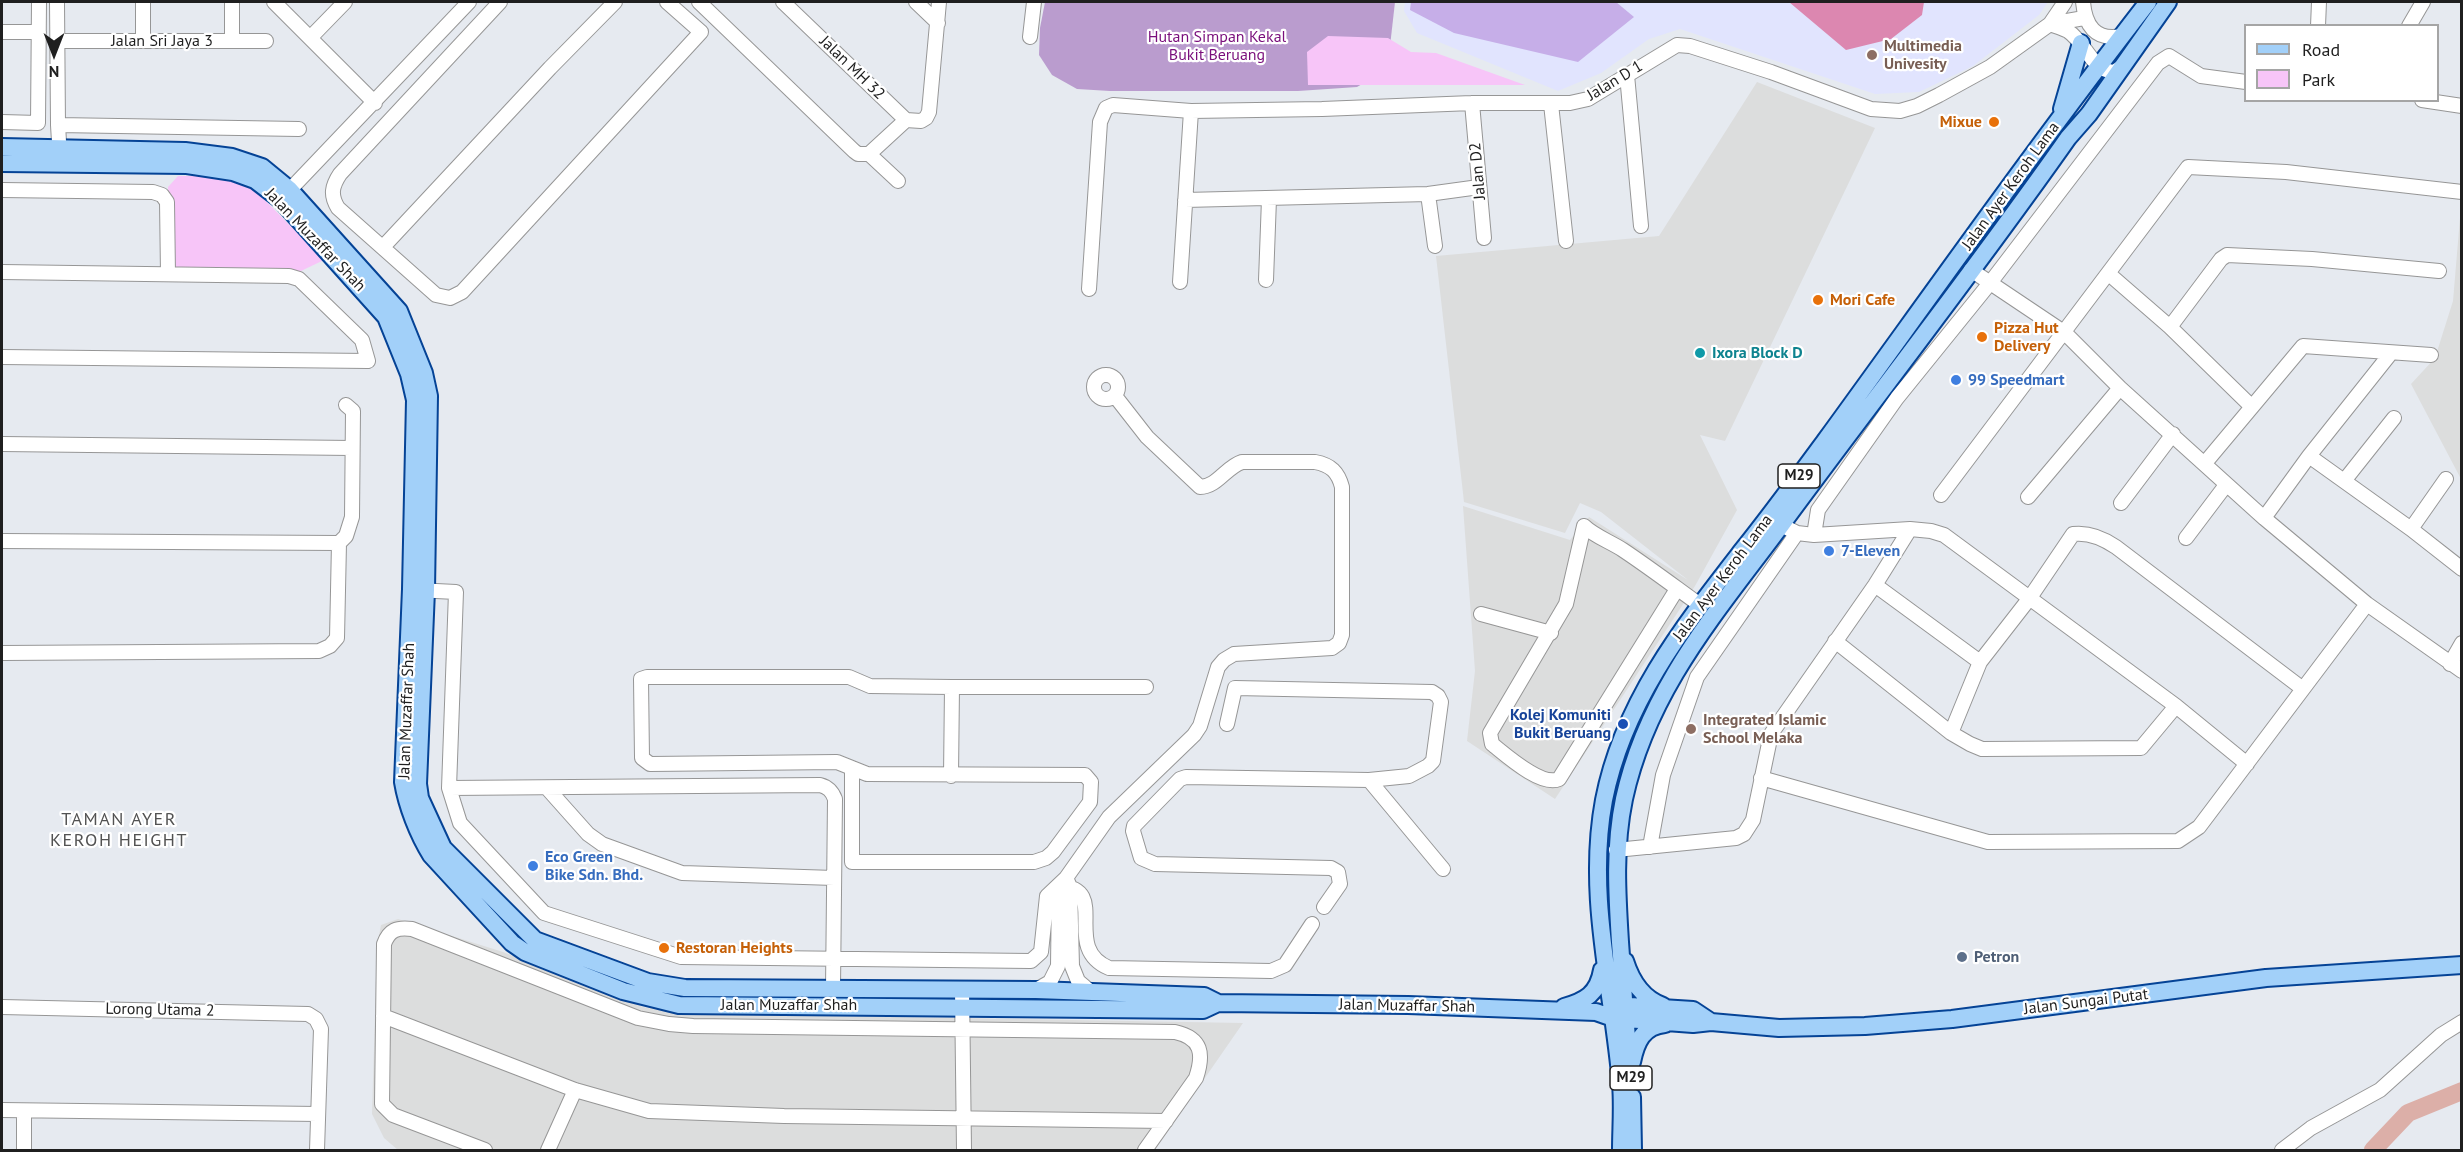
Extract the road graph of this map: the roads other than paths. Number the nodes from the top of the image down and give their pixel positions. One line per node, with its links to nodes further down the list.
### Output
1 (39, 2): 29 (street)
2 (57, 2): 33 (street)
3 (143, 2): 34 (street)
4 (274, 2): 32 (street)
5 (345, 2): 32 (street)
6 (469, 2): 46 (street)
7 (500, 2): 53 (street)
8 (615, 2): 73 (street)
9 (667, 2): 73 (street)
10 (699, 2): 57 (street)
11 (783, 2): 48 (street, Jalan MH 32)
12 (916, 2): 24 (street)
13 (939, 2): 24 (street)
14 (1034, 2): 31 (street)
15 (2065, 2): 25 (street)
16 (2083, 2): 23 (street)
17 (2088, 2): 23 (street)
18 (2148, 2): 30 (main road, Jalan Ayer Keroh Lama / M29)
19 (2168, 2): 39 (main road, Jalan Ayer Keroh Lama / M29)
20 (2319, 2): 26 (street)
21 (2423, 2): 27 (street)
22 (232, 3): 35 (street)
23 (2084, 18): 25 (street, Jalan D 1); 30 (street); 37 (street)
24 (938, 23): 48 (street)
25 (2050, 24): 37 (street); 40 (street, Jalan D 1)
26 (2318, 24)
27 (2410, 24)
28 (2, 32): 29 (street)
29 (39, 32): 50 (street)
30 (2121, 36): 38 (main road, Jalan Ayer Keroh Lama / M29)
31 (1030, 37)
32 (310, 38): 46 (street)
33 (57, 40): 34 (street, Jalan Sri Jaya 3); 52 (street)
34 (143, 40): 35 (street, Jalan Sri Jaya 3)
35 (232, 40): 36 (street, Jalan Sri Jaya 3)
36 (266, 40)
37 (2082, 43): 38 (street); 49 (main road)
38 (2099, 67): 39 (street); 49 (main road, Jalan Ayer Keroh Lama / M29)
39 (2120, 68): 74 (main road, Jalan Ayer Keroh Lama / M29)
40 (1627, 75): 44 (street, Jalan D 1); 69 (street)
41 (2244, 82): 81 (street)
42 (2435, 102): 45 (street)
43 (1472, 103): 44 (street, Jalan D 1); 47 (street, Jalan D 1); 61 (street, Jalan D2)
44 (1551, 104): 71 (street)
45 (2462, 106)
46 (370, 108): 51 (street); 53 (street)
47 (1191, 111): 67 (street); 82 (street, Jalan D 1)
48 (906, 120): 57 (street)
49 (2058, 121): 68 (main road, Jalan Ayer Keroh Lama / M29)
50 (2, 122)
51 (355, 123): 55 (street); 65 (street)
52 (58, 125): 54 (street); 58 (street)
53 (383, 128): 55 (street)
54 (299, 129)
55 (372, 139): 73 (street)
56 (2, 147): 58 (main road, Jalan Muzaffar Shah)
57 (869, 154): 60 (street)
58 (60, 155): 59 (main road, Jalan Muzaffar Shah); 65 (main road, Jalan Muzaffar Shah)
59 (2, 163)
60 (898, 181)
61 (1479, 187): 64 (street); 70 (street, Jalan D2)
62 (2, 190): 77 (street)
63 (2462, 192): 78 (street)
64 (1428, 194): 66 (street); 72 (street)
65 (286, 195): 117 (main road, Jalan Muzaffar Shah)
66 (1269, 199): 67 (street); 79 (street)
67 (1185, 200): 80 (street)
68 (1993, 210): 74 (main road); 83 (main road, Jalan Ayer Keroh Lama / M29)
69 (1641, 226)
70 (1484, 238)
71 (1566, 241)
72 (1435, 246)
73 (383, 247)
74 (1971, 270): 81 (street); 83 (main road); 106 (main road, Jalan Ayer Keroh Lama / M29)
75 (2439, 271): 84 (street)
76 (2, 273): 77 (street)
77 (168, 274): 88 (street)
78 (2109, 274): 84 (street); 85 (street)
79 (1266, 280)
80 (1180, 282)
81 (1990, 283): 85 (street); 110 (street)
82 (1089, 290)
83 (1924, 306): 120 (main road, Jalan Ayer Keroh Lama / M29)
84 (2170, 327): 92 (street)
85 (2065, 333): 89 (street); 102 (street)
86 (2391, 353): 87 (street); 92 (street); 97 (street)
87 (2431, 355)
88 (2, 357)
89 (2120, 388): 94 (street); 103 (street)
90 (1115, 396): 138 (street)
91 (346, 405): 96 (street)
92 (2251, 406): 98 (street)
93 (2394, 418): 100 (street)
94 (2173, 434): 98 (street); 104 (street)
95 (2, 444): 96 (street)
96 (352, 447): 113 (street)
97 (2309, 456): 100 (street); 105 (street)
98 (2205, 463): 101 (street)
99 (2446, 479): 108 (street)
100 (2344, 481): 108 (street)
101 (2226, 485): 105 (street); 111 (street)
102 (1941, 495)
103 (2028, 497)
104 (2121, 503)
105 (2264, 518): 119 (street)
106 (1781, 525): 109 (street); 148 (main road, Jalan Ayer Keroh Lama / M29)
107 (1910, 529): 110 (street); 115 (street); 118 (street)
108 (2411, 529): 114 (street)
109 (1797, 533): 110 (street); 147 (street)
110 (1814, 535)
111 (2186, 538)
112 (2, 541): 113 (street)
113 (339, 543): 125 (street)
114 (2462, 569)
115 (1875, 585): 123 (street); 126 (street)
116 (1677, 589): 120 (street); 122 (street); 122 (street)
117 (419, 590): 140 (street); 158 (main road, Jalan Muzaffar Shah); 161 (main road, Jalan Muzaffar Shah)
118 (2029, 599): 126 (street); 130 (street); 131 (street)
119 (2367, 604): 127 (street); 130 (street)
120 (1700, 605): 155 (main road, Jalan Ayer Keroh Lama / M29)
121 (1481, 614): 122 (street)
122 (1551, 633)
123 (1835, 641): 133 (street); 137 (street)
124 (2462, 643): 127 (street)
125 (2, 654)
126 (1980, 662): 133 (street)
127 (2456, 667)
128 (952, 687): 129 (street); 135 (street); 136 (street)
129 (1146, 687)
130 (2303, 688): 134 (street)
131 (2176, 706): 133 (street); 134 (street)
132 (1227, 724): 139 (street)
133 (1951, 733)
134 (2247, 764): 137 (street)
135 (852, 768): 136 (street); 144 (street)
136 (951, 776): 144 (street)
137 (1761, 778): 147 (street)
138 (1147, 780): 142 (street); 143 (street)
139 (1369, 780): 143 (street); 149 (street)
140 (449, 788): 141 (street); 156 (street)
141 (547, 788): 150 (street); 150 (street)
142 (1135, 790): 145 (street); 146 (street)
143 (1164, 796): 145 (street)
144 (1087, 807): 146 (street)
145 (1154, 807): 152 (street)
146 (1106, 822): 151 (street)
147 (1650, 847): 148 (street)
148 (1616, 850): 154 (main road, Jalan Ayer Keroh Lama / M29)
149 (1443, 869)
150 (834, 878): 156 (street)
151 (1065, 884): 153 (street); 156 (street); 159 (street); 160 (street)
152 (1324, 907)
153 (1312, 924)
154 (1621, 949): 164 (main road); 166 (main road, Jalan Ayer Keroh Lama / M29)
155 (1603, 956): 165 (main road); 166 (main road, Jalan Ayer Keroh Lama / M29)
156 (832, 960): 158 (street)
157 (2462, 964): 168 (main road, Jalan Sungai Putat)
158 (833, 988): 161 (main road, Jalan Muzaffar Shah)
159 (1036, 990): 160 (main road, Jalan Muzaffar Shah); 161 (main road, Jalan Muzaffar Shah)
160 (1091, 992): 162 (main road, Jalan Muzaffar Shah)
161 (962, 997): 162 (main road, Jalan Muzaffar Shah); 171 (street)
162 (1218, 1003): 165 (main road, Jalan Muzaffar Shah)
163 (2, 1008): 176 (street, Lorong Utama 2)
164 (1671, 1009): 166 (main road, Jalan Sungai Putat); 168 (main road, Jalan Sungai Putat)
165 (1559, 1010): 166 (main road, Jalan Muzaffar Shah); 172 (main road)
166 (1614, 1012): 170 (main road, Jalan Sungai Putat); 172 (main road, Jalan Ayer Keroh Lama / M29)
167 (383, 1016): 171 (street); 173 (street); 181 (street)
168 (1711, 1022): 170 (main road, Jalan Sungai Putat)
169 (2462, 1022): 187 (street)
170 (1681, 1023): 172 (main road)
171 (962, 1029): 177 (street); 178 (street)
172 (1625, 1069): 185 (main road, Jalan Ayer Keroh Lama / M29); 186 (main road, Jalan Ayer Keroh Lama / M29)
173 (575, 1090): 177 (street); 182 (street)
174 (2, 1110): 175 (street)
175 (24, 1111): 176 (street); 179 (street)
176 (318, 1114): 180 (street)
177 (964, 1119): 178 (street); 183 (street)
178 (1166, 1120): 184 (street)
179 (24, 1150)
180 (317, 1150)
181 (485, 1150)
182 (548, 1150)
183 (964, 1150)
184 (1145, 1150)
185 (1620, 1150)
186 (1633, 1150)
187 (2282, 1150)

